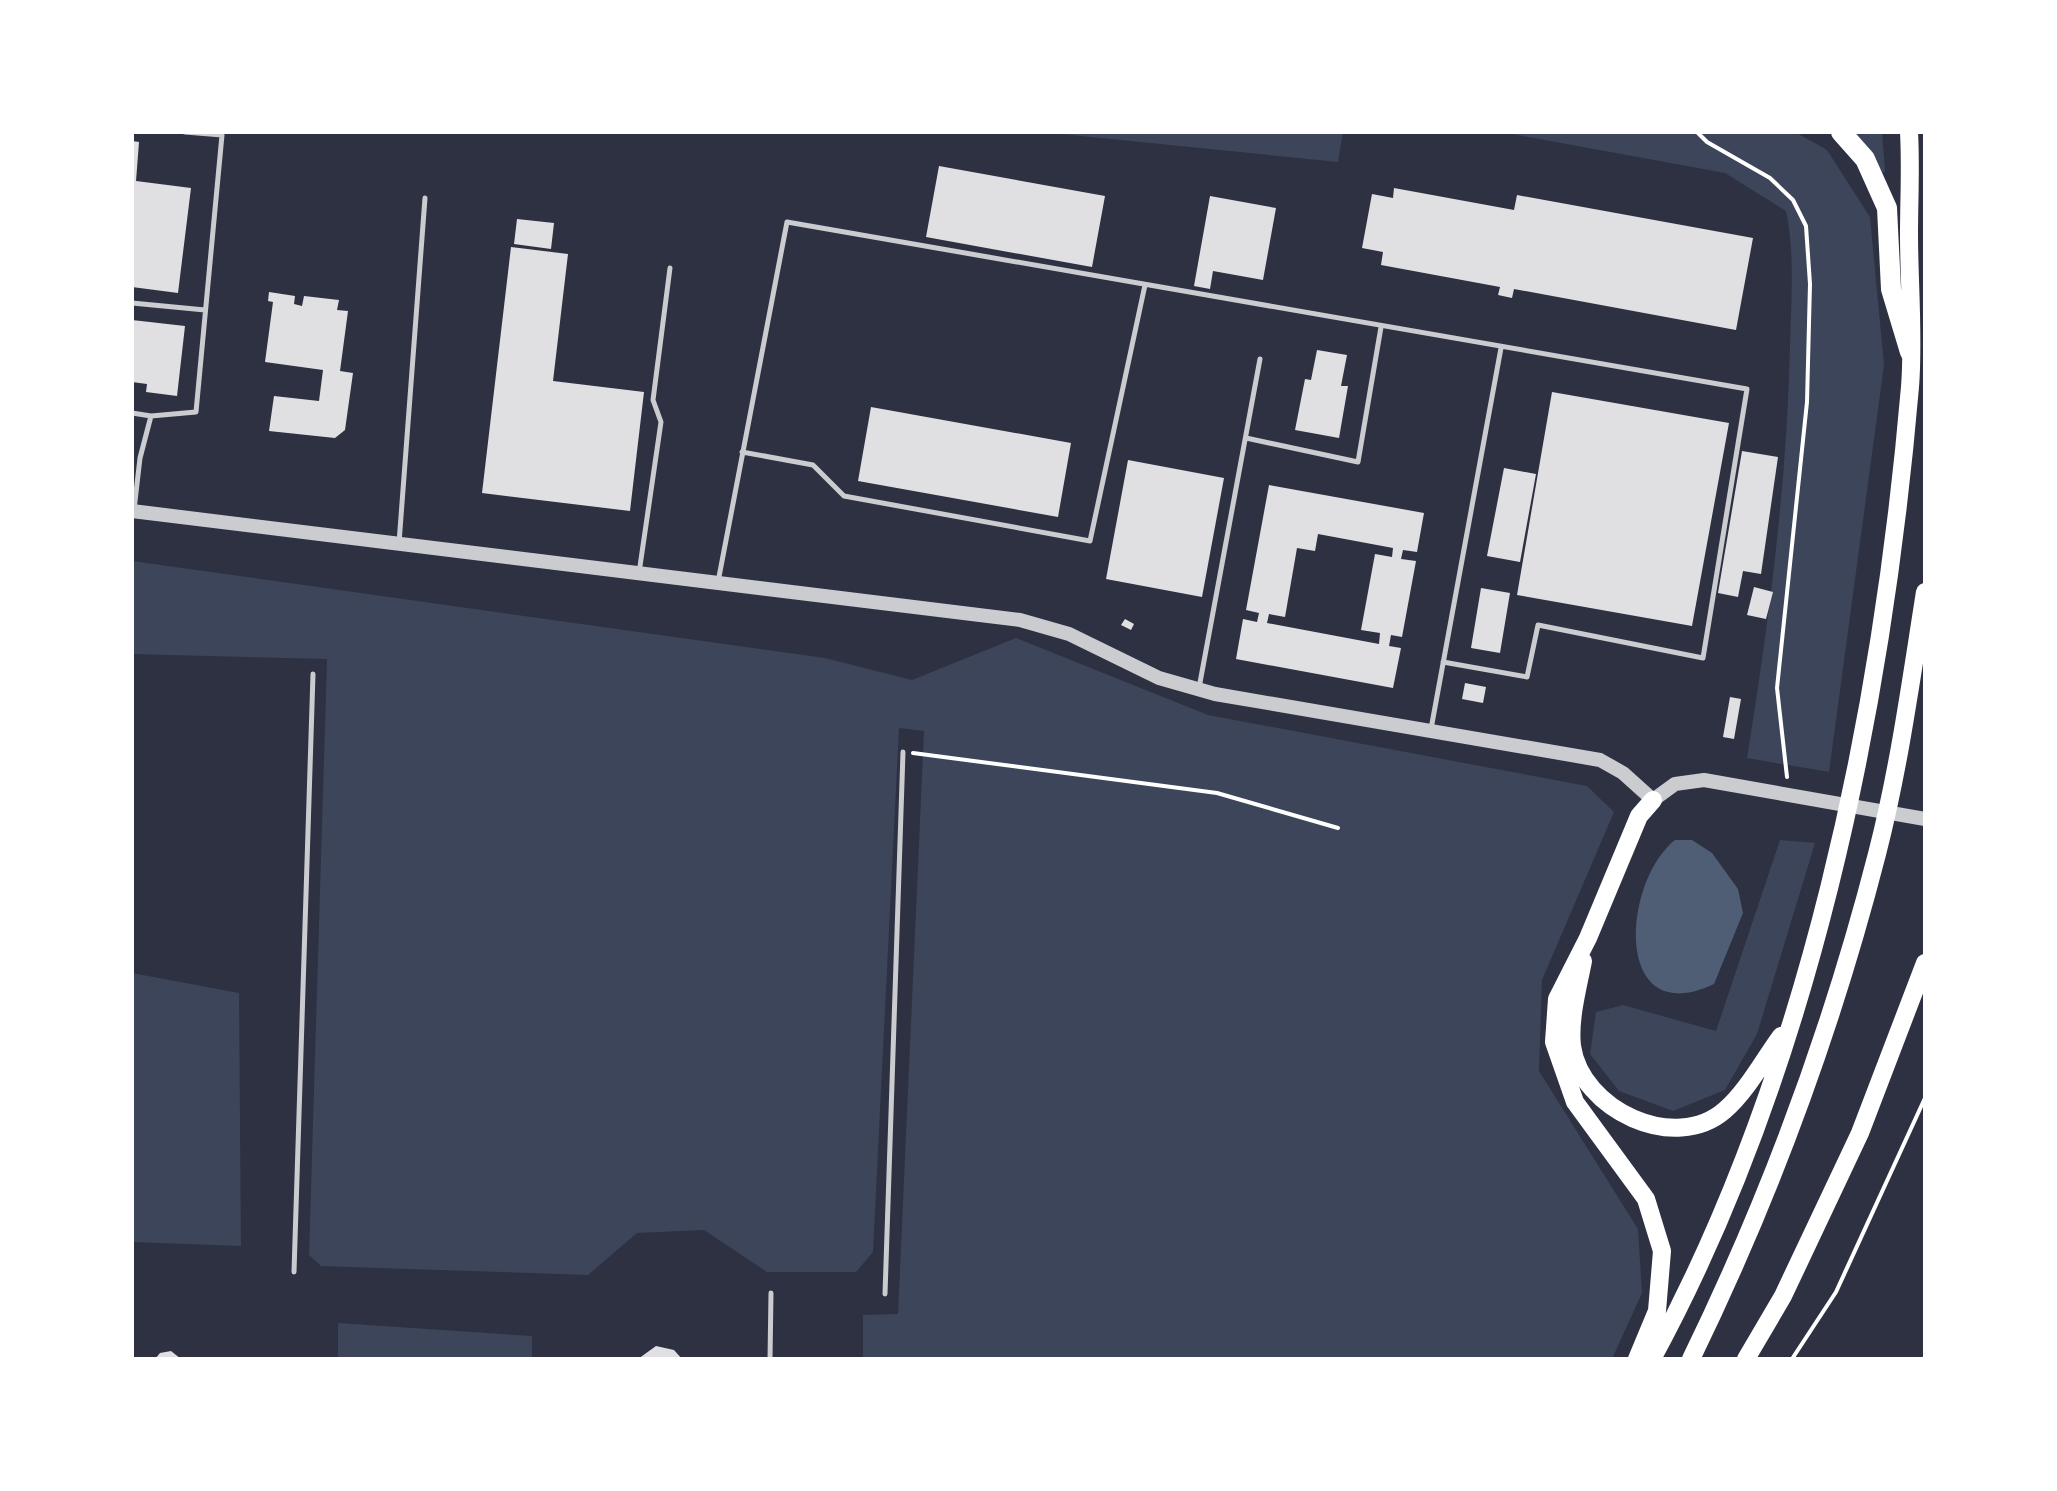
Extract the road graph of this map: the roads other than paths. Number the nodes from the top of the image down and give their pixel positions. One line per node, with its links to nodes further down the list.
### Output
1 (185, 132): 8 (lane)
2 (1841, 132): 11 (highway)
3 (1909, 132): 11 (highway)
4 (425, 198): 18 (lane)
5 (670, 268): 19 (lane)
6 (1145, 285): 9 (lane); 16 (lane); 16 (lane)
7 (132, 303): 8 (lane)
8 (205, 310): 14 (lane)
9 (1381, 327): 10 (lane); 15 (lane)
10 (1501, 348): 22 (lane); 22 (lane)
11 (1910, 352): 31 (highway)
12 (1260, 359): 15 (lane)
13 (132, 413): 14 (lane)
14 (151, 416): 17 (lane)
15 (1246, 438): 24 (lane)
16 (742, 452): 20 (lane)
17 (133, 511): 18 (street)
18 (399, 544): 19 (street)
19 (639, 574): 20 (street)
20 (717, 583): 24 (street)
21 (1925, 592): 38 (highway)
22 (1443, 662): 25 (lane)
23 (313, 674): 32 (lane)
24 (1198, 689): 25 (street)
25 (1431, 732): 27 (street)
26 (903, 752): 34 (lane)
27 (1653, 800): 28 (street); 29 (highway)
28 (1925, 819)
29 (1588, 938): 31 (highway); 36 (highway)
30 (1925, 963): 39 (highway)
31 (1790, 1024): 37 (highway)
32 (294, 1272)
33 (771, 1293): 35 (lane)
34 (885, 1294)
35 (770, 1359)
36 (1637, 1359)
37 (1652, 1359)
38 (1691, 1359)
39 (1746, 1359)

